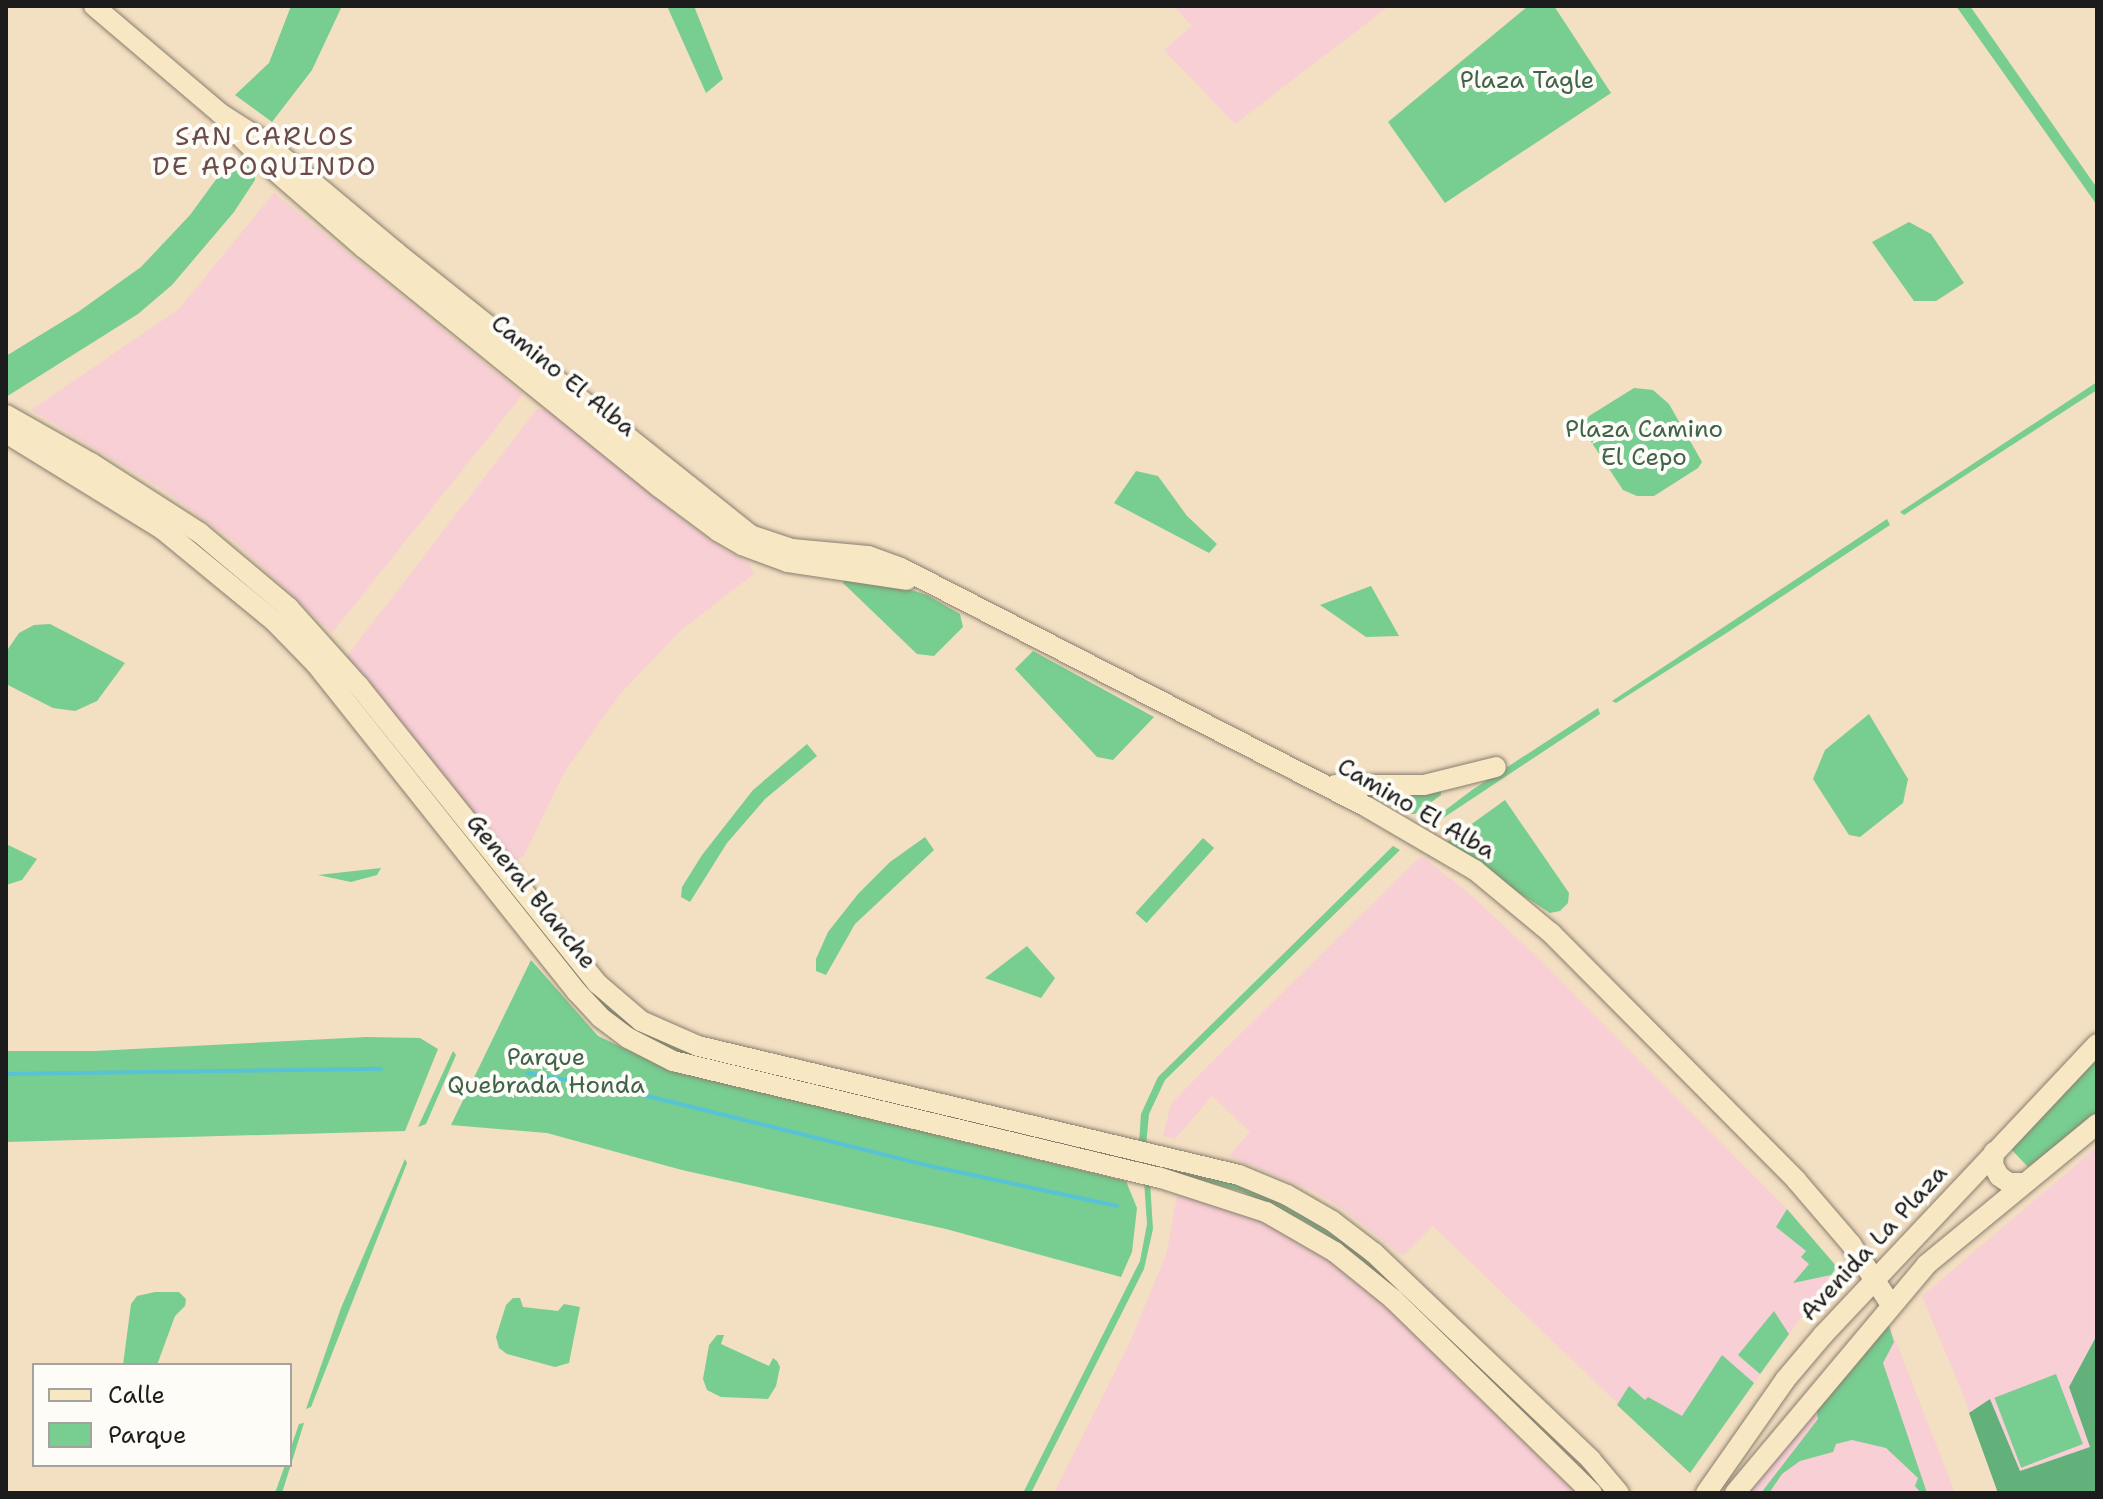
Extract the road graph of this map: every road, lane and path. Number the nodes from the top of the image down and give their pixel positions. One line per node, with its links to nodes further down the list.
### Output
1 (94, 6): 2 (main road, Camino El Alba)
2 (221, 114): 3 (main road, Camino El Alba); 4 (main road, Camino El Alba)
3 (349, 235): 4 (main road); 11 (main road, Camino El Alba)
4 (384, 242): 11 (main road, Camino El Alba)
5 (6, 415): 8 (main road, General Blanche)
6 (6, 433): 7 (main road, General Blanche)
7 (78, 476): 8 (main road); 9 (main road, General Blanche)
8 (135, 492): 10 (main road, General Blanche)
9 (141, 515): 10 (main road); 20 (main road, General Blanche)
10 (200, 533): 21 (main road, General Blanche)
11 (923, 580): 13 (main road, Camino El Alba)
12 (1496, 767): 13 (main road)
13 (1321, 784): 18 (main road, Camino El Alba)
14 (2097, 1044): 16 (main road, Avenida La Plaza)
15 (2097, 1124): 17 (main road)
16 (1994, 1152): 17 (main road); 18 (main road, Avenida La Plaza)
17 (2022, 1183): 19 (main road)
18 (1876, 1278): 19 (main road, Camino El Alba); 22 (main road, Avenida La Plaza)
19 (1891, 1305): 23 (main road)
20 (1592, 1493)
21 (1619, 1493)
22 (1706, 1493)
23 (1735, 1493)

